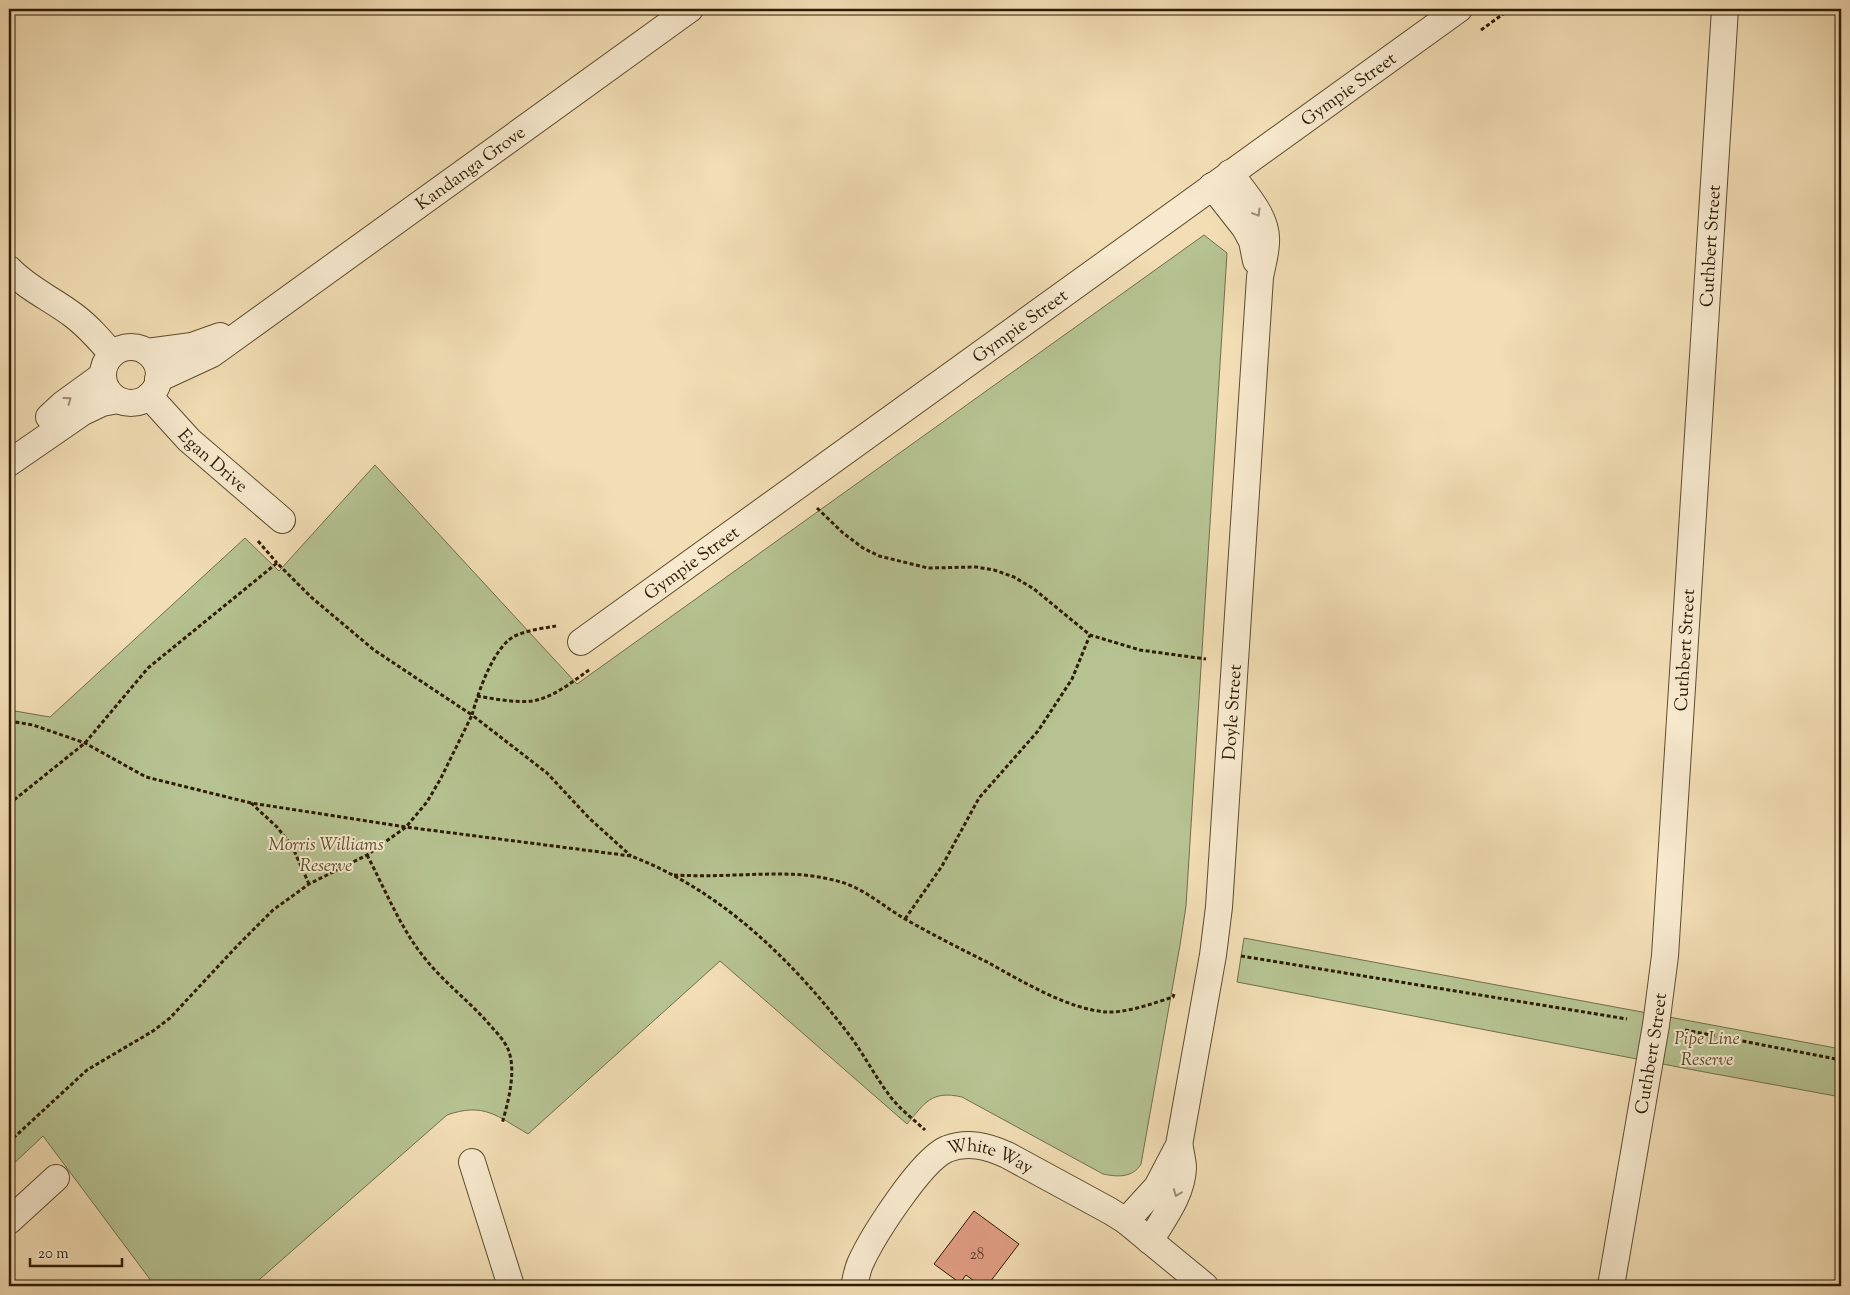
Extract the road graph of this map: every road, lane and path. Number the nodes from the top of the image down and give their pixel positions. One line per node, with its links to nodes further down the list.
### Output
1 (690, 9): 6 (street, Kandanga Grove)
2 (1459, 9): 4 (street, Gympie Street)
3 (1726, 9): 31 (street, Cuthbert Street)
4 (1221, 180): 16 (street, Gympie Street); 17 (street, Doyle Street)
5 (9, 269): 8 (street)
6 (250, 327): 7 (street, Kandanga Grove); 9 (street, Kandanga Grove)
7 (147, 352): 8 (street); 9 (street)
8 (108, 365): 10 (street); 11 (street, one-way to 8)
9 (154, 388): 10 (street); 13 (street, Egan Drive)
10 (118, 400): 11 (street)
11 (10, 462)
12 (818, 508): 15 (path)
13 (282, 520)
14 (556, 626): 18 (path)
15 (1090, 635): 17 (path); 28 (path)
16 (581, 642)
17 (1235, 662): 29 (street, Doyle Street)
18 (472, 715): 20 (path); 23 (path); 25 (path)
19 (9, 721): 20 (path)
20 (85, 743): 21 (path); 22 (path)
21 (251, 803): 23 (path); 27 (path)
22 (9, 804)
23 (406, 827): 24 (path); 25 (path)
24 (367, 855): 27 (path); 33 (path)
25 (631, 856): 26 (path)
26 (674, 875): 28 (path); 36 (path)
27 (309, 884): 34 (path)
28 (906, 919): 30 (path)
29 (1213, 955): 31 (path); 35 (street, Doyle Street)
30 (1175, 988)
31 (1656, 1025): 32 (path); 45 (street, Cuthbert Street)
32 (1841, 1060)
33 (502, 1124)
34 (9, 1142)
35 (1179, 1145): 40 (street, Doyle Street); 41 (street, Doyle Street, one-way to 41)
36 (948, 1149): 40 (street, White Way); 43 (street, White Way)
37 (472, 1162): 42 (street)
38 (56, 1178): 39 (street)
39 (9, 1221)
40 (1126, 1221): 41 (street, White Way)
41 (1150, 1241): 44 (street, White Way)
42 (511, 1286)
43 (854, 1286)
44 (1205, 1286)
45 (1611, 1286)

